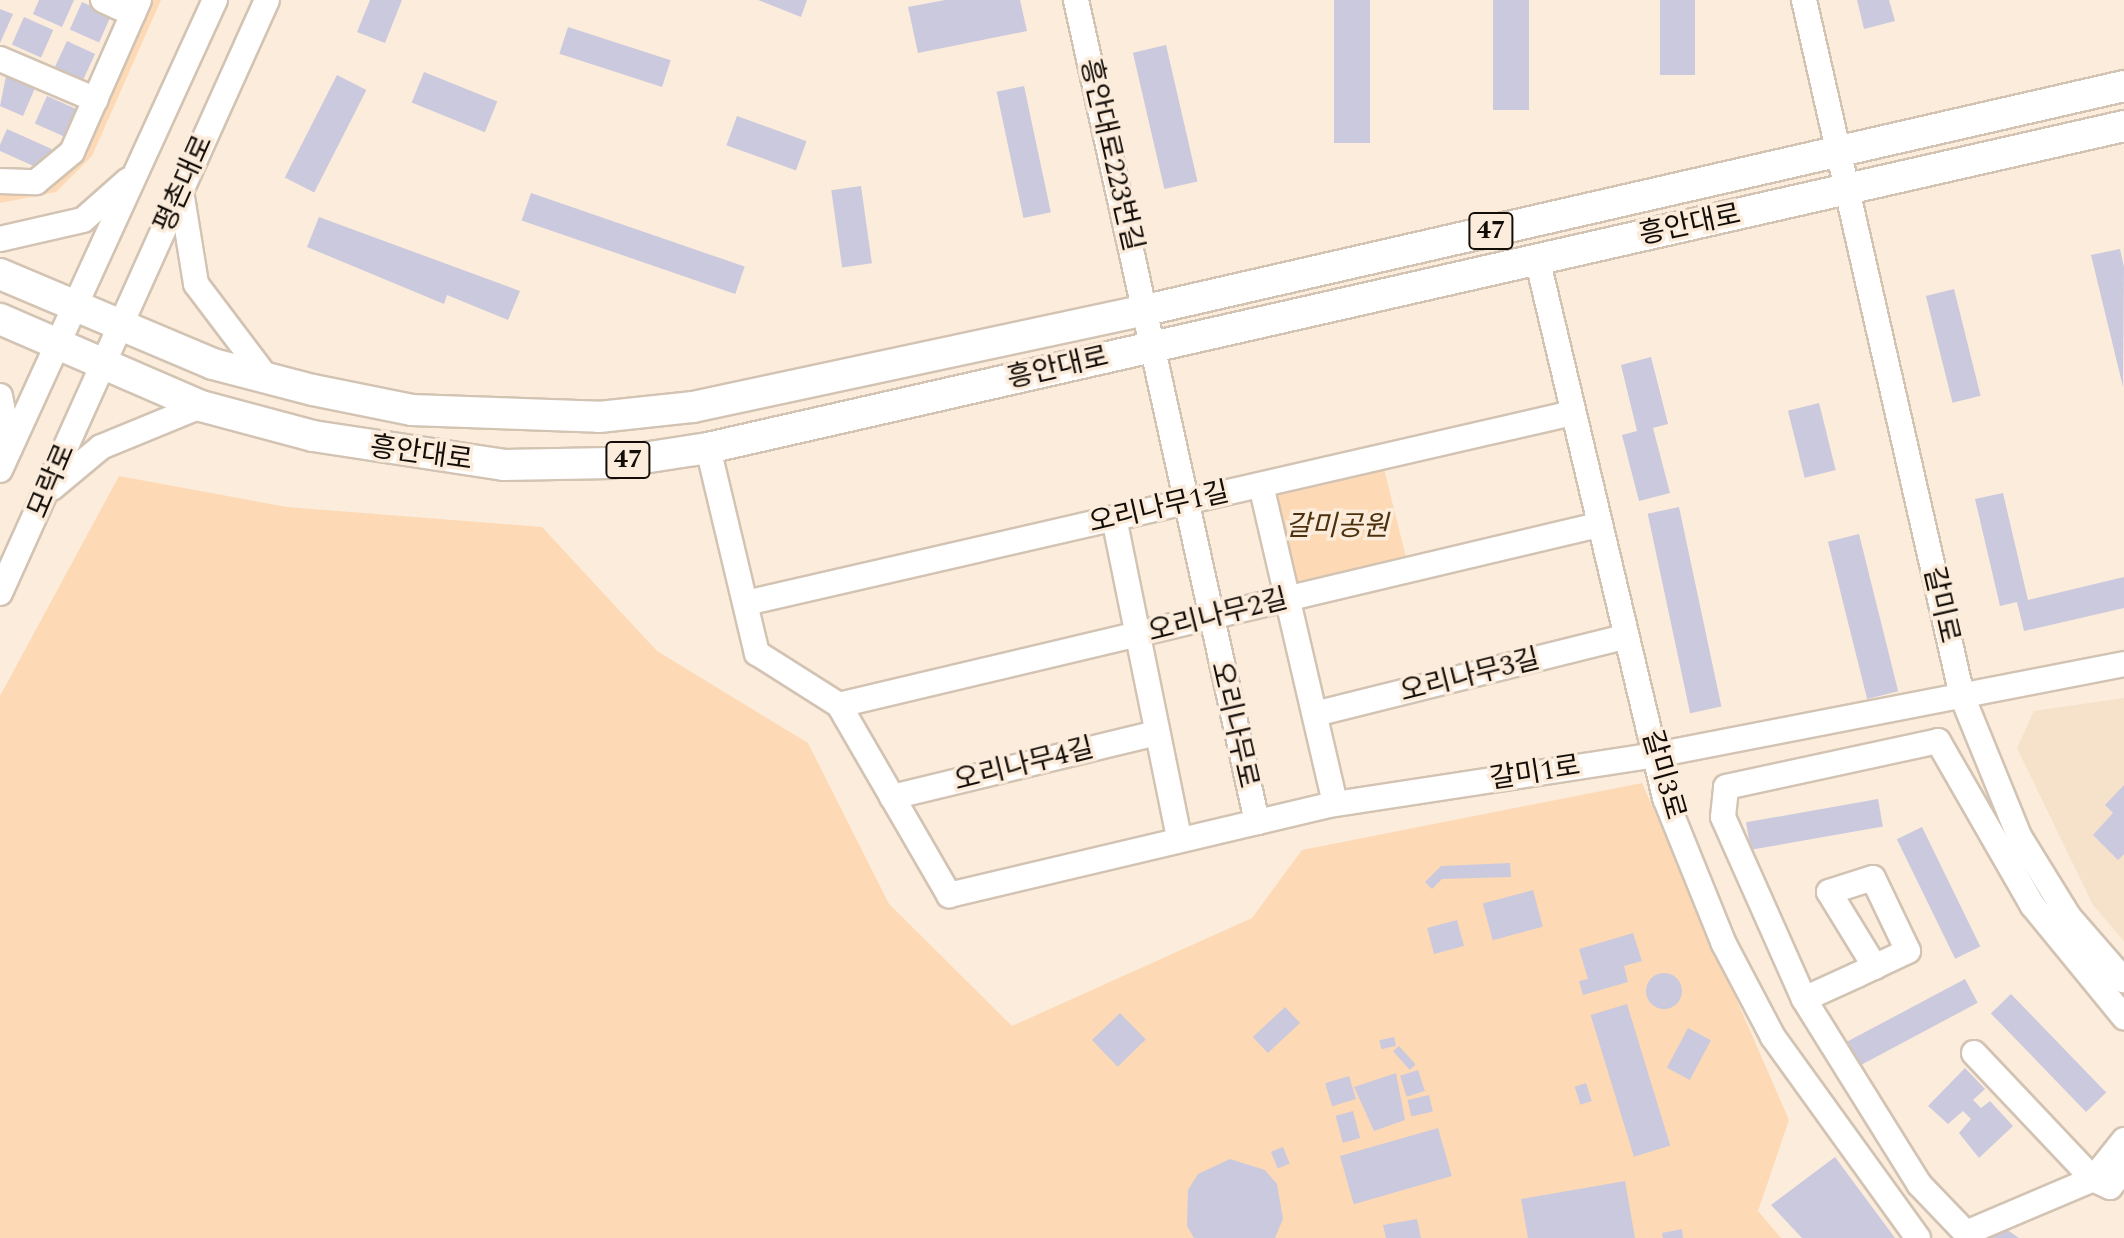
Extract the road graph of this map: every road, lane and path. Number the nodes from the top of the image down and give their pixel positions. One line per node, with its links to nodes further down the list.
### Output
1 (103, 0): 6 (street)
2 (215, 0): 14 (street, 평촌대로)
3 (267, 0): 16 (street, 평촌대로)
4 (1076, 0): 23 (street, 흥안대로223번길)
5 (1804, 0): 12 (street, 갈미로)
6 (136, 7): 9 (street)
7 (0, 59): 9 (street)
8 (2124, 86): 10 (main road, 흥안대로 / 47)
9 (96, 100): 15 (street)
10 (1957, 124): 12 (main road, 흥안대로 / 47); 13 (main road)
11 (2124, 126): 13 (main road, 흥안대로 / 47)
12 (1835, 152): 17 (street, 갈미로); 21 (main road, 흥안대로 / 47)
13 (1967, 163): 17 (main road, 흥안대로 / 47)
14 (138, 169): 18 (street); 22 (street, 평촌대로)
15 (0, 181)
16 (181, 191): 25 (street, 평촌대로); 30 (street)
17 (1843, 193): 19 (main road, 흥안대로 / 47); 48 (street, 갈미로)
18 (0, 239)
19 (1537, 258): 26 (main road, 흥안대로 / 47); 33 (street, 갈미3로)
20 (0, 274): 22 (main road, 흥안대로 / 47)
21 (1213, 295): 23 (main road, 흥안대로 / 47); 26 (main road)
22 (74, 308): 25 (main road, 흥안대로 / 47); 27 (street, 평촌대로)
23 (1146, 310): 28 (street, 흥안대로223번길); 30 (main road, 흥안대로 / 47)
24 (0, 319): 27 (main road, 흥안대로 / 47)
25 (119, 328): 29 (street, 평촌대로); 30 (main road, 흥안대로 / 47)
26 (1221, 331): 28 (main road, 흥안대로 / 47)
27 (56, 346): 29 (main road, 흥안대로 / 47); 35 (street, 모락로)
28 (1157, 346): 34 (main road, 흥안대로 / 47); 38 (street, 오리나무로)
29 (100, 367): 32 (main road, 흥안대로 / 47); 37 (street, 모락로)
30 (267, 378)
31 (0, 396): 35 (street)
32 (201, 406): 34 (main road, 흥안대로 / 47); 37 (street)
33 (1572, 413): 36 (street, 오리나무1길); 40 (street, 갈미3로)
34 (708, 448): 43 (street)
35 (5, 460)
36 (1261, 485): 38 (street, 오리나무1길); 42 (street)
37 (48, 492): 41 (street, 모락로)
38 (1182, 504): 39 (street, 오리나무1길); 44 (street, 오리나무로)
39 (1114, 518): 43 (street, 오리나무1길); 45 (street)
40 (1598, 525): 42 (street, 오리나무2길); 46 (street, 갈미3로)
41 (0, 593)
42 (1285, 599): 44 (street, 오리나무2길); 50 (street)
43 (746, 603): 49 (street)
44 (1209, 617): 45 (street, 오리나무2길); 55 (street, 오리나무로)
45 (1141, 635): 49 (street, 오리나무2길); 51 (street)
46 (1624, 637): 50 (street, 오리나무3길); 52 (street, 갈미3로)
47 (2124, 664): 48 (street, 갈미1로)
48 (1962, 696): 52 (street, 갈미1로); 58 (street, 갈미로)
49 (839, 705): 53 (street)
50 (1315, 714): 54 (street)
51 (1157, 733): 53 (street, 오리나무4길); 56 (street)
52 (1656, 755): 54 (street, 갈미1로); 63 (street, 갈미3로)
53 (892, 797): 56 (street, 갈미1로)
54 (1335, 804): 55 (street, 갈미1로)
55 (1257, 822): 56 (street, 갈미1로)
56 (1179, 838)
57 (1875, 967): 59 (street)
58 (2124, 980)
59 (1804, 999): 60 (street); 65 (street)
60 (2124, 1017)
61 (1974, 1053): 65 (street)
62 (2124, 1140): 65 (street)
63 (1863, 1166): 66 (street, 갈미3로); 67 (street)
64 (2124, 1170): 65 (street)
65 (2093, 1179)
66 (1918, 1238)
67 (1933, 1238)

